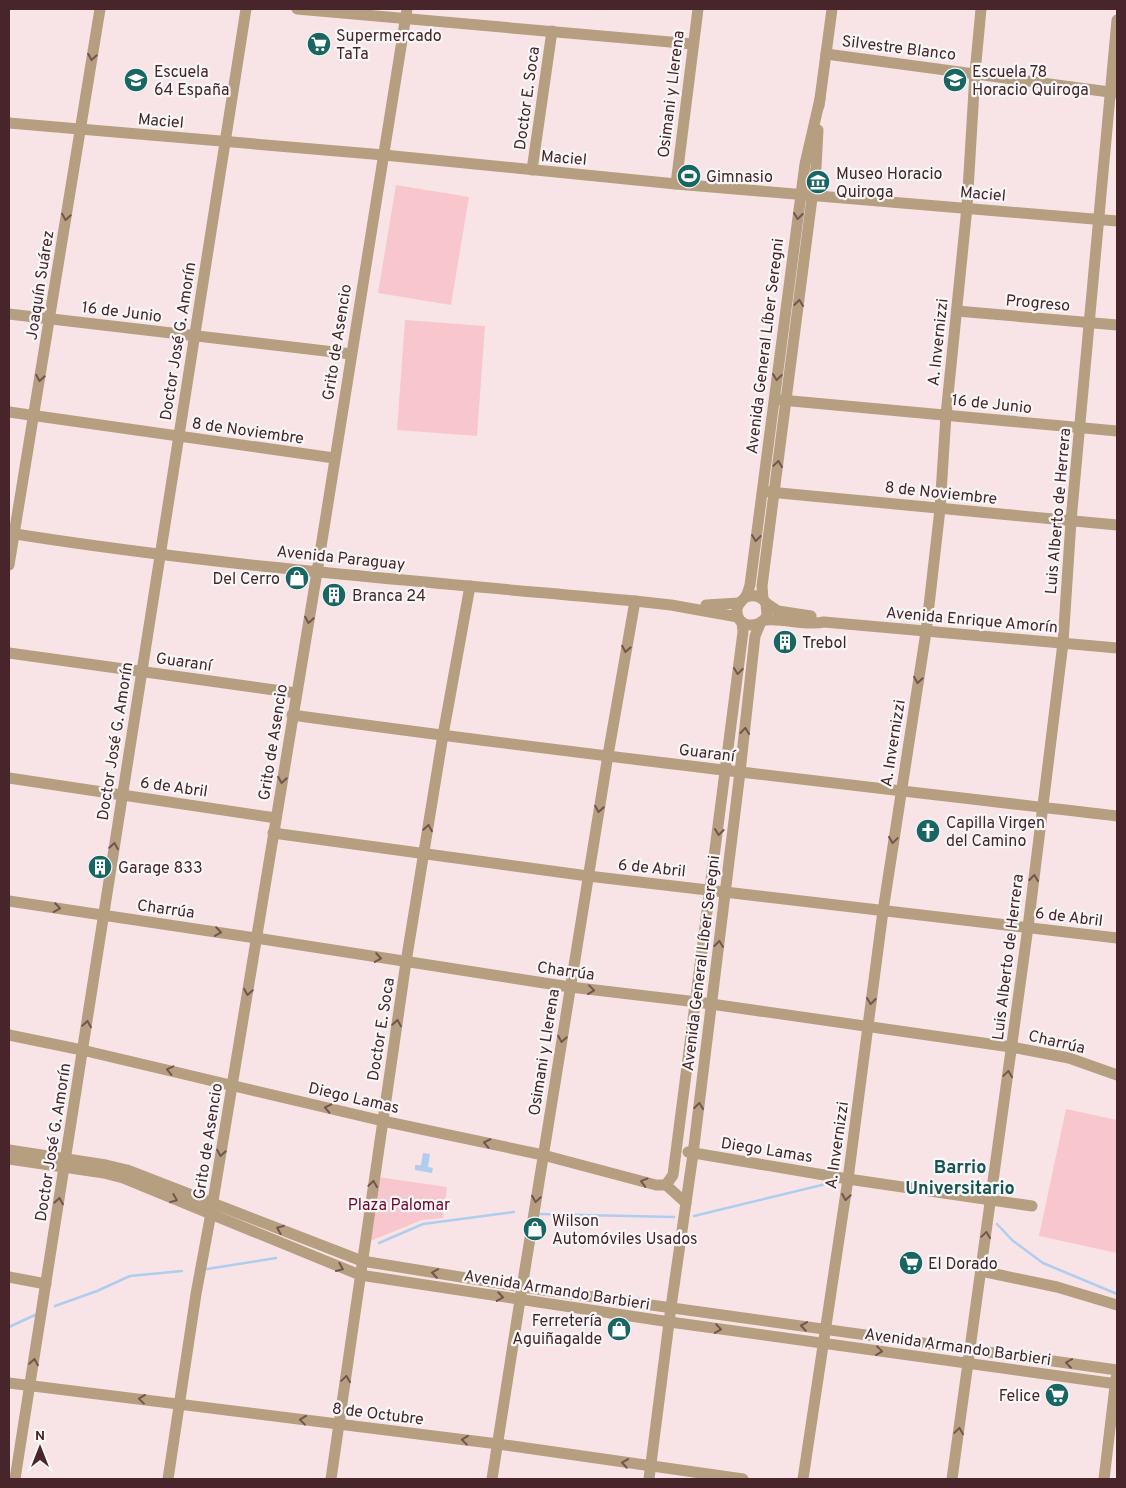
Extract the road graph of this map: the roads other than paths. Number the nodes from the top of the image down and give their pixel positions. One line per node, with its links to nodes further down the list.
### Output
1 (100, 9): 16 (street, Joaquín Suárez, one-way to 16)
2 (246, 9): 17 (street, Doctor José G. Amorín)
3 (297, 9): 7 (street)
4 (698, 9): 10 (street, Osimani y Llerena)
5 (832, 9): 11 (street, Avenida General Líber Seregni)
6 (981, 9): 12 (street, A. Invernizzi)
7 (406, 13): 9 (street); 18 (street, Grito de Asencio)
8 (1117, 20): 13 (street, Luis Alberto de Herrera)
9 (552, 31): 10 (street); 19 (street, Doctor E. Soca)
10 (693, 44): 20 (street, Osimani y Llerena)
11 (826, 54): 12 (street, Silvestre Blanco); 14 (street, Avenida General Líber Seregni)
12 (975, 73): 13 (street, Silvestre Blanco); 23 (street, A. Invernizzi)
13 (1114, 93): 24 (street, Luis Alberto de Herrera)
14 (820, 99): 21 (street, Avenida General Líber Seregni); 22 (street, Avenida General Líber Seregni)
15 (9, 123): 16 (street, Maciel)
16 (80, 129): 17 (street, Maciel); 28 (street, Joaquín Suárez, one-way to 28)
17 (225, 142): 18 (street, Maciel); 31 (street, Doctor José G. Amorín)
18 (384, 155): 19 (street, Maciel); 32 (street, Grito de Asencio)
19 (532, 170): 20 (street, Maciel)
20 (676, 184): 21 (street, Maciel)
21 (801, 195): 22 (street, Maciel); 33 (street, Avenida General Líber Seregni, one-way to 33)
22 (813, 195): 23 (street, Maciel); 34 (street, Avenida General Líber Seregni, one-way to 22)
23 (967, 208): 24 (street, Maciel); 26 (street, A. Invernizzi)
24 (1099, 220): 25 (street, Maciel); 29 (street, Luis Alberto de Herrera)
25 (1117, 221)
26 (957, 311): 29 (street, Progreso); 36 (street, A. Invernizzi)
27 (9, 314): 28 (street, 16 de Junio)
28 (50, 319): 31 (street, 16 de Junio); 37 (street, Joaquín Suárez, one-way to 37)
29 (1090, 323): 30 (street, Progreso); 38 (street, Luis Alberto de Herrera)
30 (1117, 326)
31 (194, 336): 32 (street, 16 de Junio); 40 (street, Doctor José G. Amorín)
32 (351, 354): 41 (street, Grito de Asencio)
33 (774, 399): 34 (street, 16 de Junio); 42 (street, Avenida General Líber Seregni)
34 (787, 400): 36 (street, 16 de Junio); 43 (street, Avenida General Líber Seregni, one-way to 34)
35 (9, 412): 37 (street, 8 de Noviembre)
36 (946, 415): 38 (street, 16 de Junio); 44 (street, A. Invernizzi)
37 (34, 416): 40 (street, 8 de Noviembre); 47 (street, Joaquín Suárez)
38 (1080, 428): 39 (street, 16 de Junio); 45 (street, Luis Alberto de Herrera)
39 (1117, 431)
40 (178, 437): 41 (street, 8 de Noviembre); 48 (street, Doctor José G. Amorín)
41 (334, 458): 50 (street, Grito de Asencio)
42 (762, 491): 43 (street, 8 de Noviembre); 52 (street, Avenida General Líber Seregni, one-way to 52)
43 (774, 492): 44 (street, 8 de Noviembre); 54 (street, Avenida General Líber Seregni)
44 (940, 509): 45 (street, 8 de Noviembre); 59 (street, A. Invernizzi)
45 (1072, 521): 46 (street, 8 de Noviembre); 60 (street, Luis Alberto de Herrera)
46 (1117, 526)
47 (11, 533): 48 (street, Avenida Paraguay); 49 (street, Joaquín Suárez)
48 (160, 555): 50 (street, Avenida Paraguay); 63 (street, Doctor José G. Amorín)
49 (9, 566)
50 (317, 572): 51 (street, Avenida Paraguay); 64 (street, Grito de Asencio, one-way to 64)
51 (470, 586): 53 (street, Avenida Paraguay); 66 (street, Doctor E. Soca)
52 (742, 600): 54 (street); 55 (street, Avenida Paraguay); 56 (street)
53 (635, 601): 55 (street, Avenida Paraguay); 67 (street, Osimani y Llerena, one-way to 67)
54 (765, 601): 57 (street); 58 (street, Avenida Enrique Amorín)
55 (671, 605): 56 (street, Avenida Paraguay)
56 (740, 620): 57 (street); 68 (street, Avenida General Líber Seregni, one-way to 68)
57 (763, 622): 58 (street, Avenida Enrique Amorín); 69 (street, Avenida General Líber Seregni, one-way to 57)
58 (824, 622): 59 (street, Avenida Enrique Amorín)
59 (926, 632): 60 (street, Avenida Enrique Amorín); 71 (street, A. Invernizzi, one-way to 71)
60 (1063, 643): 61 (street, Avenida Enrique Amorín); 73 (street, Luis Alberto de Herrera)
61 (1117, 648)
62 (9, 653): 63 (street, Guaraní)
63 (142, 671): 64 (street, Guaraní); 72 (street, Doctor José G. Amorín)
64 (296, 693): 65 (street, Grito de Asencio)
65 (292, 714): 66 (street, Guaraní); 75 (street, Grito de Asencio, one-way to 75)
66 (443, 736): 67 (street, Guaraní); 77 (street, Doctor E. Soca, one-way to 66)
67 (608, 755): 68 (street, Guaraní); 78 (street, Osimani y Llerena, one-way to 78)
68 (726, 771): 69 (street, Guaraní); 79 (street, Avenida General Líber Seregni, one-way to 79)
69 (740, 772): 71 (street, Guaraní); 80 (street, Avenida General Líber Seregni)
70 (9, 778): 72 (street, 6 de Abril)
71 (900, 791): 73 (street, Guaraní); 82 (street, A. Invernizzi, one-way to 82)
72 (122, 795): 75 (street, 6 de Abril); 83 (street, Doctor José G. Amorín, one-way to 72)
73 (1042, 807): 74 (street, Guaraní); 84 (street, Luis Alberto de Herrera, one-way to 73)
74 (1117, 816)
75 (276, 818): 76 (street, Grito de Asencio)
76 (273, 833): 77 (street, 6 de Abril); 85 (street, Grito de Asencio)
77 (424, 854): 78 (street, 6 de Abril); 87 (street, Doctor E. Soca)
78 (588, 876): 79 (street, 6 de Abril); 88 (street, Osimani y Llerena)
79 (711, 890): 80 (street, 6 de Abril); 89 (street, Avenida General Líber Seregni)
80 (726, 892): 82 (street, 6 de Abril); 90 (street, Avenida General Líber Seregni, one-way to 80)
81 (9, 900): 83 (street, Charrúa, one-way to 83)
82 (883, 911): 84 (street, 6 de Abril); 91 (street, A. Invernizzi, one-way to 91)
83 (104, 916): 85 (street, Charrúa, one-way to 85); 94 (street, Doctor José G. Amorín, one-way to 83)
84 (1028, 927): 86 (street, 6 de Abril); 93 (street, Luis Alberto de Herrera)
85 (256, 938): 87 (street, Charrúa, one-way to 87); 96 (street, Grito de Asencio, one-way to 96)
86 (1117, 938)
87 (406, 962): 88 (street, Charrúa); 97 (street, Doctor E. Soca, one-way to 87)
88 (570, 988): 89 (street, Charrúa, one-way to 89); 101 (street, Osimani y Llerena, one-way to 101)
89 (697, 1002): 90 (street, Charrúa); 98 (street, Avenida General Líber Seregni)
90 (711, 1004): 91 (street, Charrúa); 100 (street, Avenida General Líber Seregni, one-way to 90)
91 (868, 1026): 93 (street, Charrúa); 104 (street, A. Invernizzi)
92 (9, 1035): 94 (street, Diego Lamas)
93 (1012, 1047): 95 (street, Charrúa); 106 (street, Luis Alberto de Herrera, one-way to 93)
94 (82, 1050): 96 (street, Diego Lamas, one-way to 94); 103 (street, Doctor José G. Amorín)
95 (1117, 1075)
96 (232, 1085): 97 (street, Diego Lamas, one-way to 96); 109 (street, Grito de Asencio, one-way to 109)
97 (382, 1121): 101 (street, Diego Lamas, one-way to 97); 110 (street, Doctor E. Soca, one-way to 97)
98 (677, 1148): 100 (street, Diego Lamas); 105 (street, Avenida General Líber Seregni)
99 (9, 1150): 103 (street, Avenida Armando Barbieri)
100 (693, 1154): 104 (street, Diego Lamas); 107 (street, Avenida General Líber Seregni)
101 (543, 1155): 105 (street, Diego Lamas, one-way to 101); 115 (street, Osimani y Llerena, one-way to 115)
102 (9, 1159): 103 (street, Avenida Armando Barbieri)
103 (65, 1163): 109 (street, Avenida Armando Barbieri); 114 (street, Doctor José G. Amorín, one-way to 103)
104 (848, 1179): 106 (street, Diego Lamas); 120 (street, A. Invernizzi, one-way to 120)
105 (666, 1185): 107 (street)
106 (991, 1200): 108 (street, Diego Lamas); 111 (street, Luis Alberto de Herrera, one-way to 106)
107 (686, 1203): 118 (street, Avenida General Líber Seregni)
108 (1032, 1206)
109 (212, 1208): 110 (street, Avenida Armando Barbieri, one-way to 109); 112 (street, Avenida Armando Barbieri, one-way to 112); 128 (street, Grito de Asencio)
110 (362, 1261): 112 (street, Doctor E. Soca); 115 (street, Avenida Armando Barbieri, one-way to 110)
111 (981, 1271): 117 (street); 122 (street, Luis Alberto de Herrera)
112 (360, 1275): 116 (street, Avenida Armando Barbieri, one-way to 116); 129 (street, Doctor E. Soca, one-way to 112)
113 (9, 1277): 114 (street)
114 (46, 1284): 127 (street, Doctor José G. Amorín, one-way to 114)
115 (522, 1286): 116 (street, Osimani y Llerena); 118 (street, Avenida Armando Barbieri)
116 (520, 1300): 119 (street, Avenida Armando Barbieri); 130 (street, Osimani y Llerena)
117 (1117, 1305)
118 (671, 1307): 119 (street, Avenida General Líber Seregni); 120 (street, Avenida Armando Barbieri, one-way to 118)
119 (670, 1322): 121 (street, Avenida Armando Barbieri, one-way to 121); 131 (street, Avenida General Líber Seregni)
120 (826, 1329): 121 (street, A. Invernizzi); 122 (street, Avenida Armando Barbieri)
121 (824, 1344): 123 (street, Avenida Armando Barbieri, one-way to 123); 138 (street, A. Invernizzi)
122 (970, 1349): 123 (street, Luis Alberto de Herrera); 124 (street, Avenida Armando Barbieri, one-way to 122)
123 (968, 1363): 126 (street, Avenida Armando Barbieri); 139 (street, Luis Alberto de Herrera, one-way to 123)
124 (1117, 1370): 126 (street)
125 (9, 1383): 127 (street, 8 de Octubre)
126 (1116, 1384): 140 (street)
127 (30, 1385): 128 (street, 8 de Octubre, one-way to 127); 132 (street, Doctor José G. Amorín)
128 (179, 1404): 129 (street, 8 de Octubre, one-way to 128); 133 (street, Grito de Asencio)
129 (340, 1424): 130 (street, 8 de Octubre, one-way to 129); 134 (street, Doctor E. Soca)
130 (498, 1444): 131 (street, 8 de Octubre, one-way to 130); 135 (street, Osimani y Llerena)
131 (651, 1467): 136 (street, Avenida General Líber Seregni); 137 (street, 8 de Octubre)
132 (15, 1479)
133 (168, 1479)
134 (331, 1479)
135 (492, 1479)
136 (649, 1479)
137 (743, 1479)
138 (803, 1479)
139 (952, 1479)
140 (1104, 1479)

